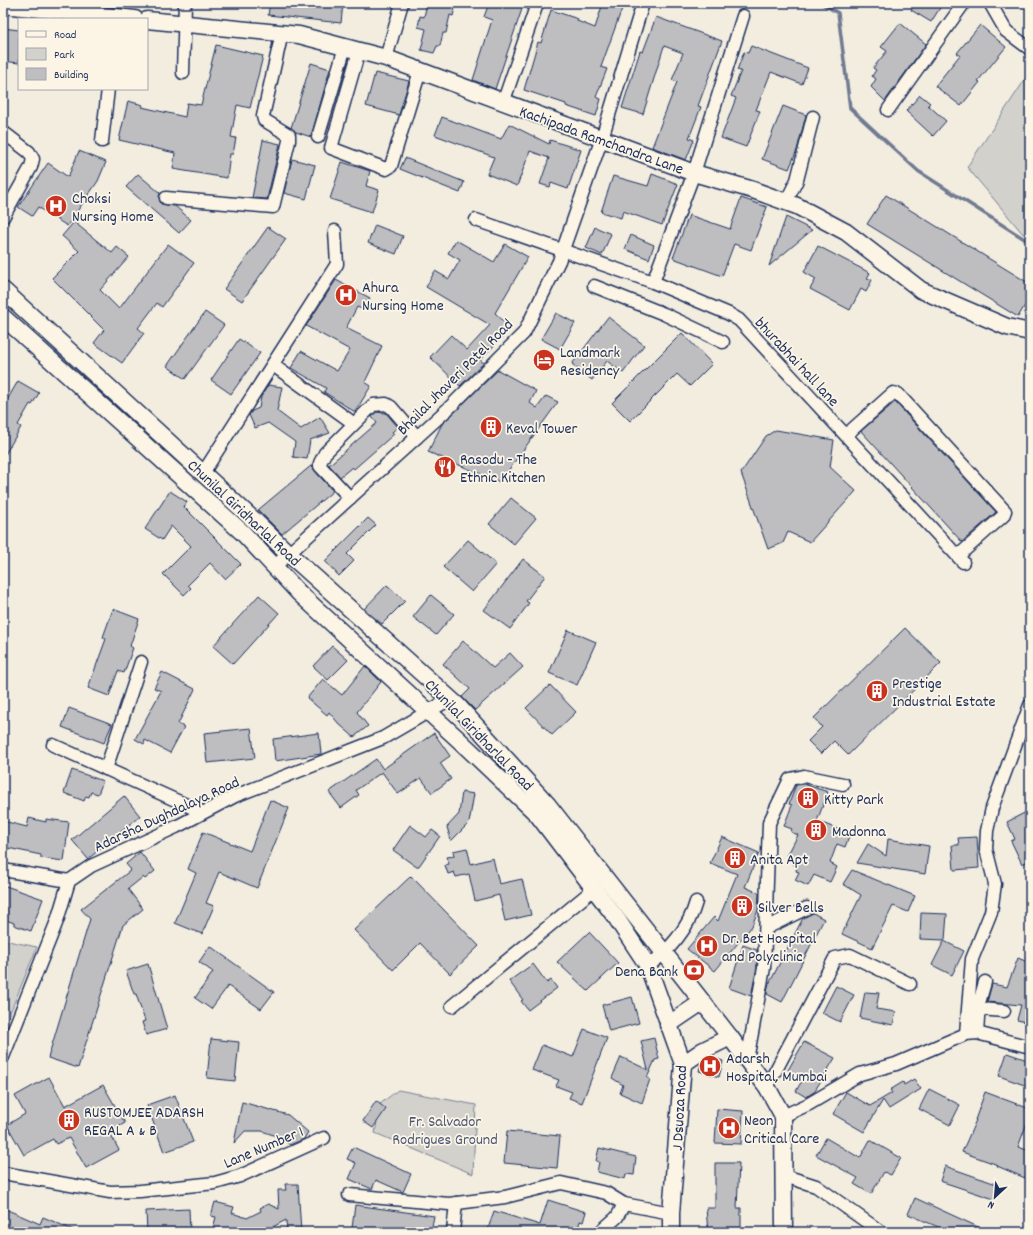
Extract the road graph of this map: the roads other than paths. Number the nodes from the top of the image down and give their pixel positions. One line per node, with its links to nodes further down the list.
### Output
1 (185, 3): 13 (street)
2 (192, 3): 13 (street)
3 (402, 3): 17 (street)
4 (643, 3): 26 (street, Bhailal Jhaveri Patel Road)
5 (964, 3): 22 (street)
6 (990, 3): 16 (street)
7 (537, 4): 21 (street)
8 (3, 5): 9 (main road)
9 (34, 5): 11 (main road)
10 (743, 16): 28 (street)
11 (123, 18)
12 (148, 20): 13 (main road, Kachipada Ramchandra Lane)
13 (188, 25): 14 (main road, Kachipada Ramchandra Lane); 19 (street)
14 (282, 34): 15 (main road, Kachipada Ramchandra Lane); 29 (street)
15 (352, 49): 17 (main road, Kachipada Ramchandra Lane); 18 (street); 25 (street)
16 (1030, 49)
17 (386, 58): 18 (main road, Kachipada Ramchandra Lane)
18 (420, 71): 21 (main road, Kachipada Ramchandra Lane)
19 (182, 73)
20 (108, 90): 27 (street)
21 (503, 103): 26 (main road, Kachipada Ramchandra Lane)
22 (888, 110)
23 (813, 117): 30 (street)
24 (3, 132): 31 (street)
25 (318, 137)
26 (602, 138): 28 (main road, Kachipada Ramchandra Lane); 34 (street, Bhailal Jhaveri Patel Road)
27 (102, 141)
28 (694, 172): 30 (main road, Kachipada Ramchandra Lane); 35 (street)
29 (166, 198)
30 (786, 202): 39 (main road, Kachipada Ramchandra Lane)
31 (3, 217)
32 (476, 220): 34 (street, bhurabhai hall lane)
33 (335, 231): 41 (street)
34 (562, 252): 35 (street, bhurabhai hall lane); 44 (street, Bhailal Jhaveri Patel Road)
35 (653, 282): 43 (street, bhurabhai hall lane)
36 (594, 286): 40 (street)
37 (3, 290): 45 (main road, Chunilal Giridharlal Road)
38 (3, 317): 48 (main road, Chunilal Giridharlal Road)
39 (1030, 332)
40 (723, 342)
41 (273, 364): 42 (street); 45 (street)
42 (349, 420)
43 (846, 435): 43 (street, bhurabhai hall lane)
44 (418, 437): 46 (street, Bhailal Jhaveri Patel Road); 46 (street)
45 (203, 473): 47 (main road, Chunilal Giridharlal Road)
46 (350, 498): 47 (street, Bhailal Jhaveri Patel Road)
47 (289, 554): 48 (street, Bhailal Jhaveri Patel Road); 50 (main road, Chunilal Giridharlal Road)
48 (274, 567): 52 (main road, Chunilal Giridharlal Road)
49 (141, 662): 54 (street)
50 (450, 699): 52 (street, Adarsha Dughdalaya Road); 63 (main road, Chunilal Giridharlal Road)
51 (1030, 705): 72 (street)
52 (430, 712): 56 (street, Adarsha Dughdalaya Road); 59 (main road, Chunilal Giridharlal Road)
53 (53, 746): 54 (street)
54 (106, 769): 56 (street)
55 (843, 784): 62 (street)
56 (202, 812): 58 (street, Adarsha Dughdalaya Road)
57 (3, 870): 58 (street)
58 (69, 881): 75 (street)
59 (594, 890): 64 (main road, Chunilal Giridharlal Road); 68 (street)
60 (696, 902): 63 (street)
61 (807, 908): 62 (street)
62 (766, 928): 76 (street)
63 (664, 955): 64 (street); 67 (main road, Chunilal Giridharlal Road)
64 (648, 966): 71 (main road, J Dsuoza Road)
65 (985, 982): 69 (street)
66 (910, 984): 78 (street)
67 (702, 1002): 71 (main road); 73 (main road, Chunilal Giridharlal Road)
68 (452, 1006)
69 (980, 1009): 70 (street); 72 (street)
70 (1004, 1011)
71 (668, 1026): 77 (main road, J Dsuoza Road)
72 (972, 1034): 74 (street); 79 (street)
73 (730, 1037): 76 (main road, Chunilal Giridharlal Road); 77 (main road)
74 (1030, 1047)
75 (3, 1057)
76 (747, 1060): 78 (main road, Chunilal Giridharlal Road)
77 (683, 1064): 86 (main road, J Dsuoza Road)
78 (767, 1087): 79 (main road, Chunilal Giridharlal Road)
79 (783, 1116): 82 (main road, Chunilal Giridharlal Road)
80 (324, 1138): 81 (street, Lane Number 1)
81 (3, 1173)
82 (784, 1176): 90 (main road, Chunilal Giridharlal Road); 91 (street)
83 (349, 1195): 84 (street)
84 (456, 1203): 85 (street); 87 (street)
85 (624, 1204): 86 (street); 88 (street)
86 (671, 1212): 89 (main road, J Dsuoza Road)
87 (453, 1232)
88 (600, 1232)
89 (671, 1232)
90 (784, 1232)
91 (881, 1232)

